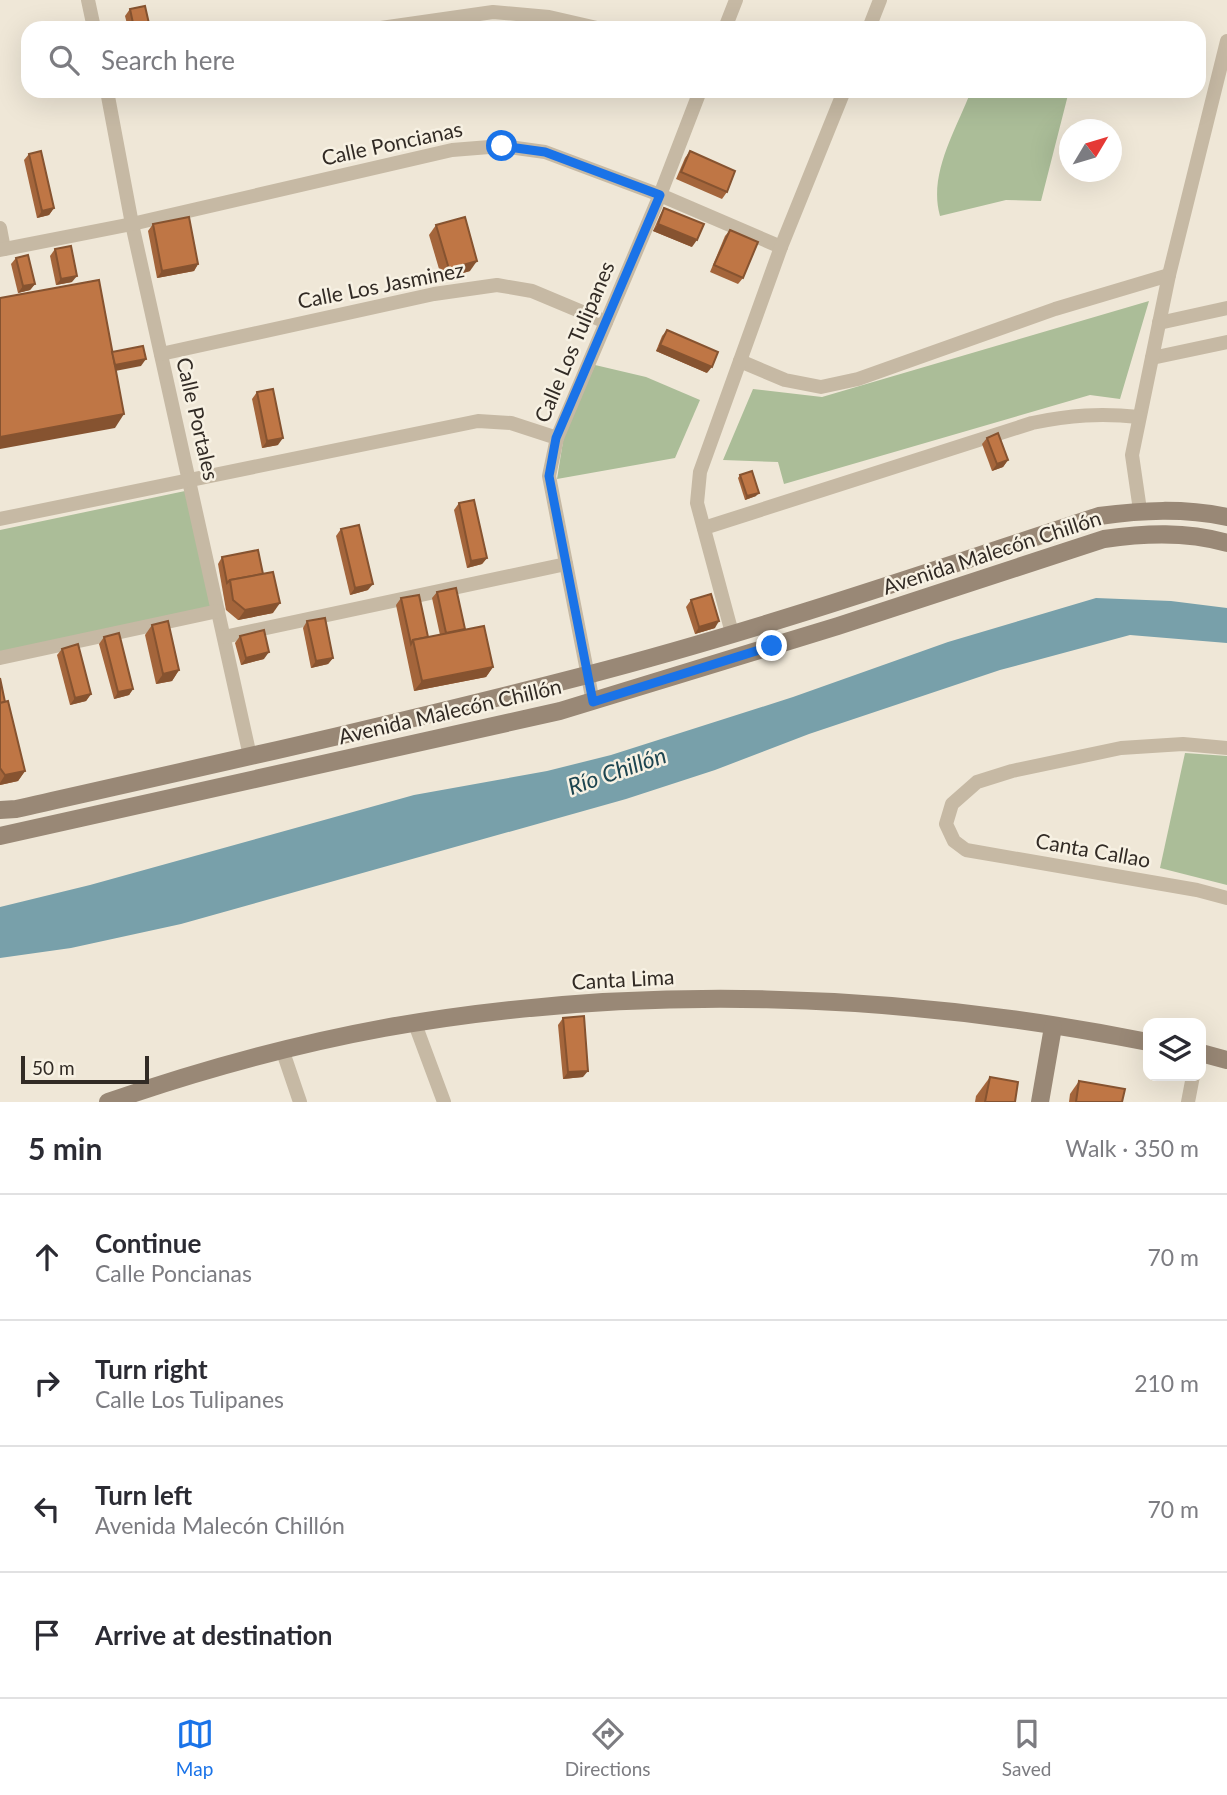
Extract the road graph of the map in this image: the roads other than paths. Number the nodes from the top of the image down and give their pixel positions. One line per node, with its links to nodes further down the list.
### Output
1 (88, 0): 4 (street)
2 (736, 0): 7 (street)
3 (880, 0): 8 (street)
4 (92, 21)
5 (430, 21): 6 (street)
6 (566, 21)
7 (728, 21)
8 (872, 21)
9 (1227, 41): 18 (street)
10 (108, 98): 14 (street, Calle Portales)
11 (697, 98): 13 (street, Calle Los Tulipanes)
12 (841, 98): 16 (street)
13 (660, 195): 14 (street, Calle Poncianas); 16 (street, Calle Poncianas); 20 (street, Calle Los Tulipanes)
14 (132, 224): 17 (street, Calle Poncianas); 23 (street, Calle Portales)
15 (0, 228): 17 (street)
16 (781, 247): 25 (street)
17 (2, 249)
18 (1169, 275): 21 (street); 25 (street)
19 (1227, 308): 21 (street)
20 (606, 322): 23 (street, Calle Los Jasminez); 27 (street, Calle Los Tulipanes)
21 (1159, 323): 24 (street)
22 (1227, 342): 24 (street)
23 (161, 354): 28 (street, Calle Portales)
24 (1152, 358): 26 (street)
25 (740, 361): 32 (street)
26 (1139, 417): 29 (street); 32 (street)
27 (556, 438): 28 (street); 34 (street, Calle Los Tulipanes)
28 (190, 481): 31 (street); 35 (street, Calle Portales)
29 (1140, 510): 30 (main road, Avenida Malecón Chillón); 36 (main road, Avenida Malecón Chillón)
30 (1227, 517)
31 (0, 519)
32 (704, 528): 36 (street)
33 (1227, 542): 40 (main road, Avenida Malecón Chillón)
34 (566, 564): 37 (street); 39 (street, Calle Los Tulipanes)
35 (218, 611): 37 (street, Calle Portales); 38 (street)
36 (732, 634): 39 (main road, Avenida Malecón Chillón)
37 (224, 637): 42 (street, Calle Portales)
38 (0, 657)
39 (587, 675): 40 (street, Calle Los Tulipanes); 42 (main road, Avenida Malecón Chillón)
40 (593, 702): 44 (main road, Avenida Malecón Chillón)
41 (1227, 748): 45 (street, Canta Callao)
42 (250, 756): 43 (main road, Avenida Malecón Chillón)
43 (0, 810)
44 (0, 836)
45 (1227, 898)
46 (415, 1024): 47 (main road, Canta Lima); 49 (main road, Canta Lima); 55 (street)
47 (1054, 1027): 48 (main road, Canta Lima); 56 (main road)
48 (1143, 1041)
49 (282, 1049): 53 (main road, Canta Lima); 54 (street)
50 (1206, 1054): 51 (main road)
51 (1227, 1060)
52 (1192, 1081): 57 (street)
53 (108, 1102)
54 (300, 1102)
55 (444, 1102)
56 (1040, 1102)
57 (1188, 1102)

